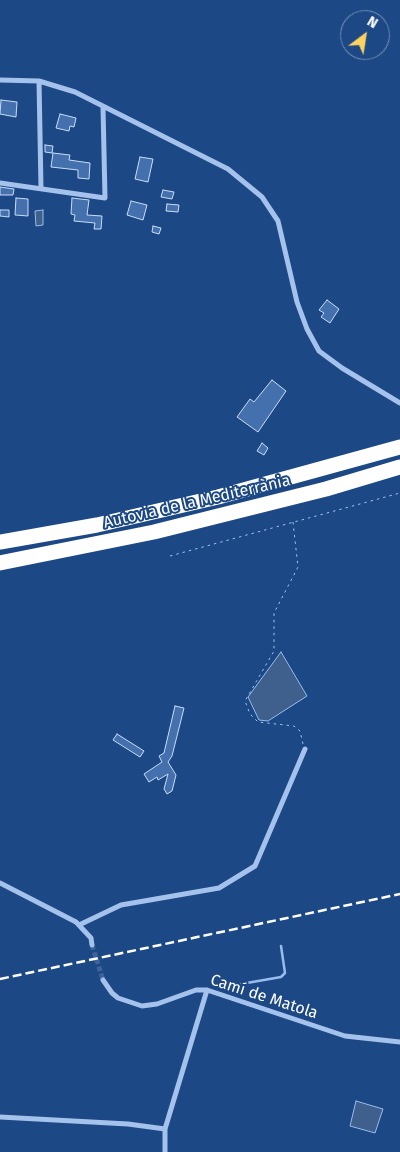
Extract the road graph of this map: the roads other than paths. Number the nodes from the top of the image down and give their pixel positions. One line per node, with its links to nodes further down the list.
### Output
1 (0, 80): 2 (street)
2 (39, 81): 3 (street); 5 (street)
3 (103, 107): 5 (street); 6 (street)
4 (0, 183): 5 (street)
5 (41, 188)
6 (400, 403)
7 (400, 447): 9 (highway, Autovia de la Mediterrània)
8 (400, 467): 10 (highway, Autovia de la Mediterrània)
9 (0, 542)
10 (0, 563)
11 (305, 749): 13 (street)
12 (0, 883): 13 (street)
13 (79, 925): 14 (street)
14 (92, 945)
15 (102, 980): 16 (street, Camí de Matola)
16 (207, 990): 17 (street, Camí de Matola); 19 (street)
17 (400, 1042)
18 (0, 1117): 19 (street)
19 (165, 1129): 20 (street)
20 (165, 1152)

